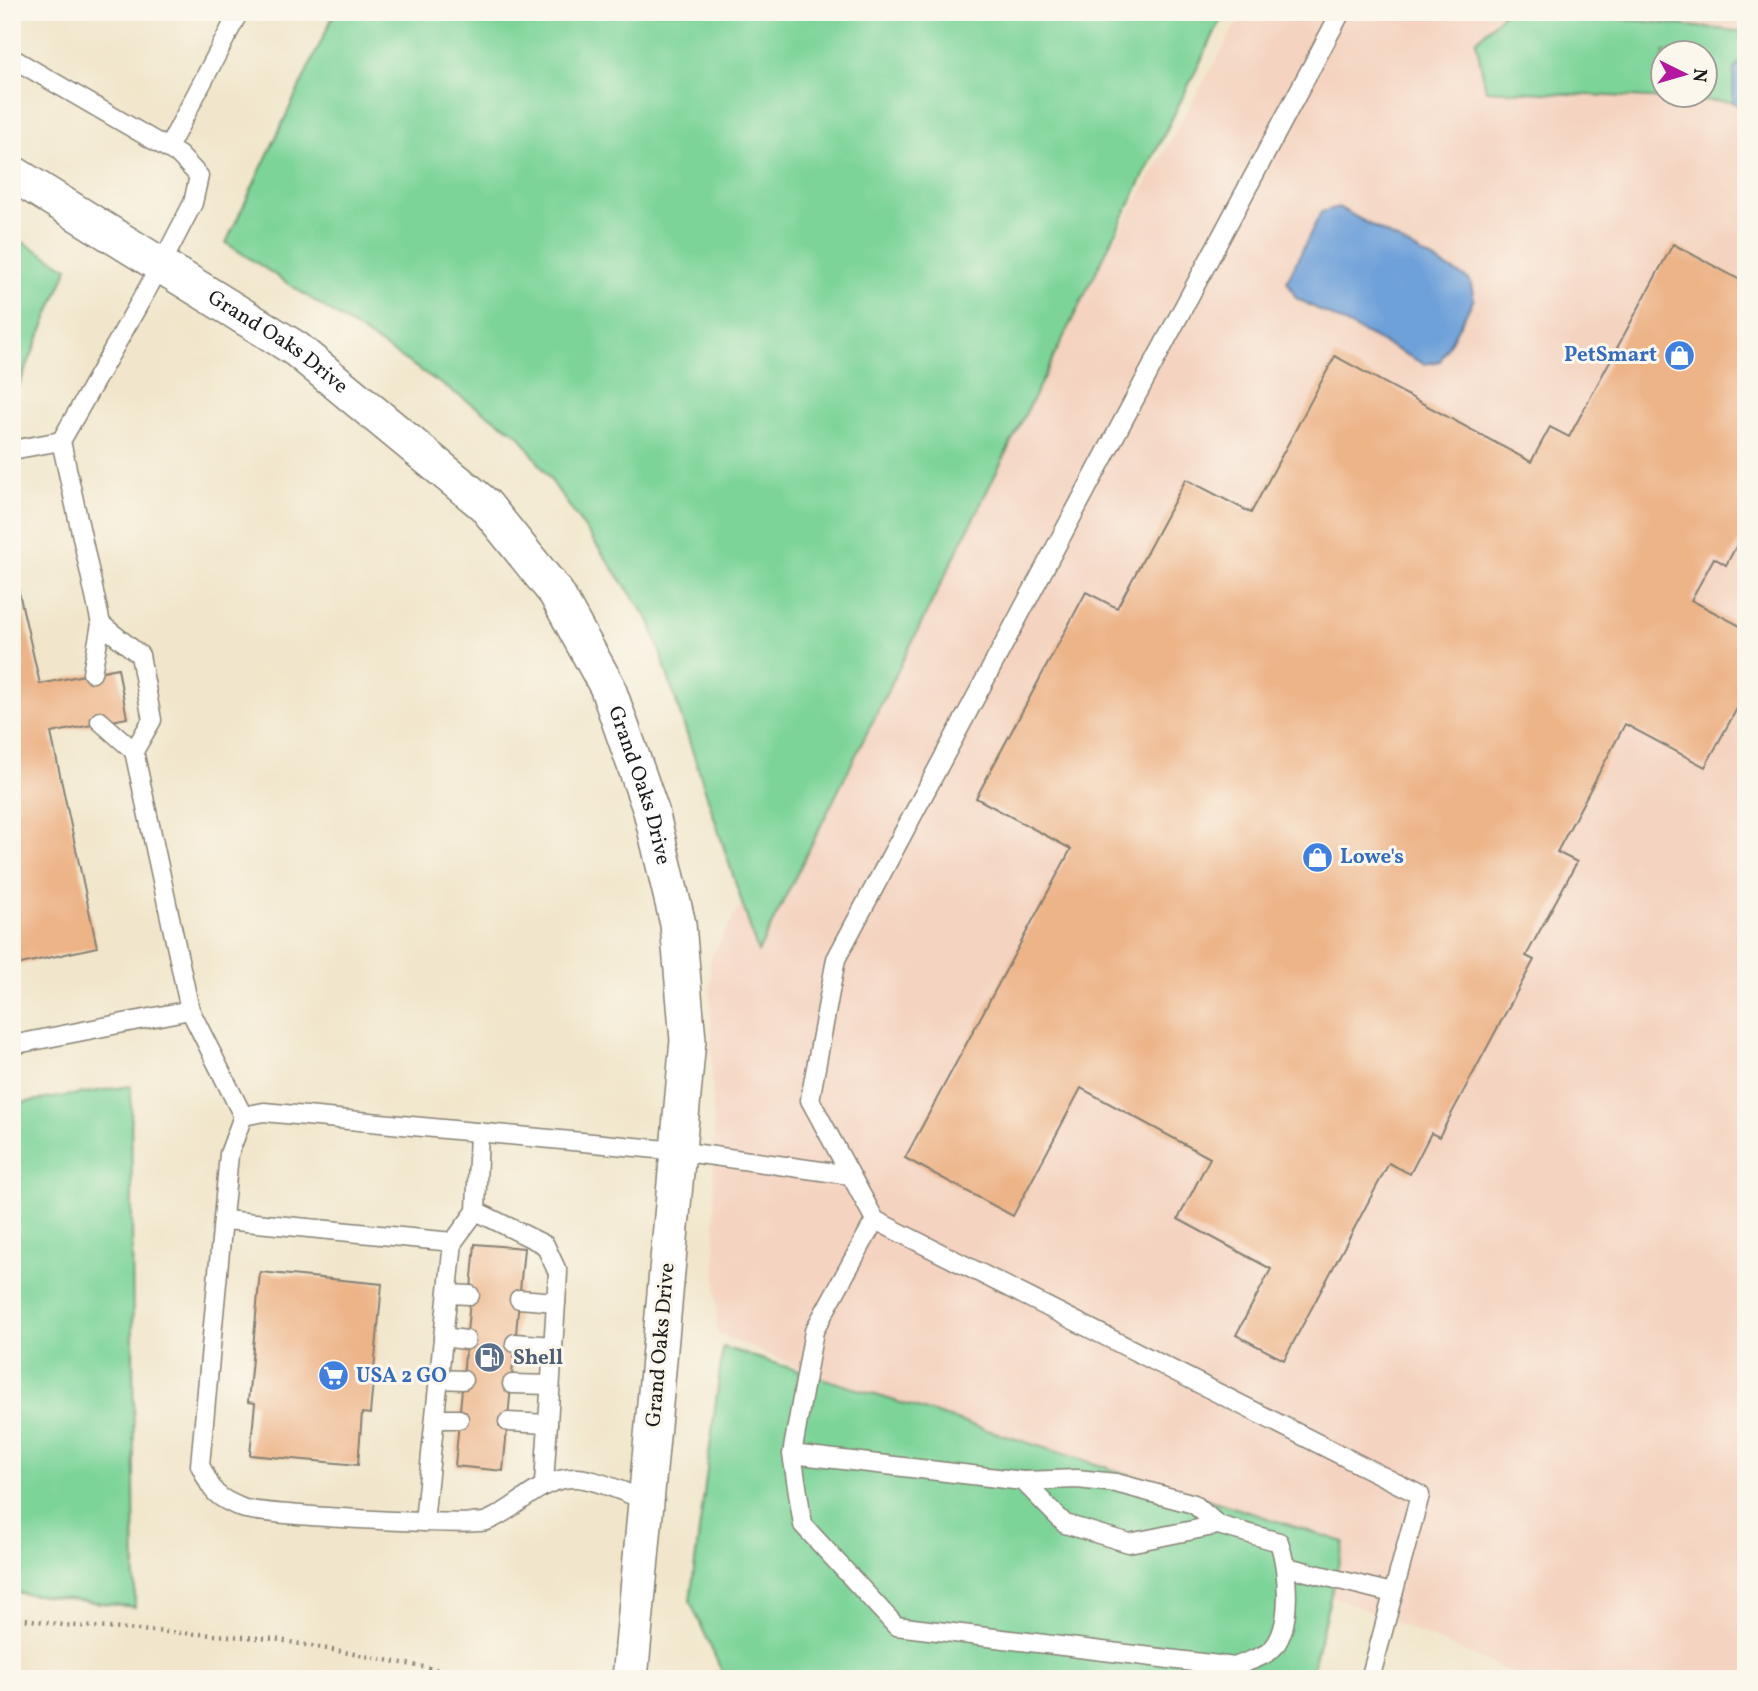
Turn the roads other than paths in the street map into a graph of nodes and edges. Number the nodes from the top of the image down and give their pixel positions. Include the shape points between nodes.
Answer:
1 (239, 12) edge
2 (1341, 12) edge
3 (12, 58) edge
4 (168, 148) junction
5 (12, 173) edge
6 (161, 265) junction
7 (61, 441) junction
8 (12, 450) edge
9 (101, 624) junction
10 (92, 673) dead end
11 (100, 721) dead end
12 (134, 751) junction
13 (190, 1010) junction
14 (12, 1045) edge
15 (243, 1116) junction
16 (479, 1132) junction
17 (678, 1151) junction
18 (850, 1175) junction
19 (476, 1211) junction
20 (225, 1220) junction
21 (875, 1220) junction
22 (453, 1242) junction
23 (448, 1294) junction
24 (470, 1295) dead end
25 (519, 1299) dead end
26 (556, 1302) junction
27 (443, 1337) junction
28 (466, 1340) dead end
29 (515, 1343) dead end
30 (553, 1346) junction
31 (439, 1379) junction
32 (463, 1380) dead end
33 (512, 1384) dead end
34 (550, 1385) junction
35 (435, 1419) junction
36 (459, 1419) dead end
37 (508, 1422) dead end
38 (548, 1424) junction
39 (792, 1454) junction
40 (1023, 1481) junction
41 (544, 1483) junction
42 (648, 1501) junction
43 (424, 1522) junction
44 (1218, 1525) junction
45 (1287, 1567) junction
46 (1392, 1593) junction
47 (630, 1679) edge
48 (1370, 1679) edge

1 - 4 lane
2 - 18 lane via 836,959 810,1100
3 - 4 lane
4 - 6 lane via 199,176 193,203
5 - 6 street, Grand Oaks Drive
6 - 7 lane
6 - 17 street, Grand Oaks Drive via 296,349 485,505 556,593 607,686 651,811 678,924 688,1040
7 - 8 lane
7 - 9 lane
9 - 10 lane
9 - 12 lane via 140,655 152,720
11 - 12 lane
12 - 13 lane
13 - 14 lane
13 - 15 lane
15 - 16 lane via 264,1112
15 - 20 lane via 229,1154
16 - 17 lane
16 - 19 lane
17 - 18 lane
17 - 42 street, Grand Oaks Drive
18 - 21 lane
19 - 22 lane
19 - 26 lane via 545,1245 558,1273
20 - 22 lane
20 - 43 lane via 200,1465 213,1494 246,1510
21 - 39 lane via 814,1331
21 - 46 lane via 1420,1495
22 - 23 lane
23 - 24 lane
23 - 27 lane
25 - 26 lane
26 - 30 lane
27 - 28 lane
27 - 31 lane
29 - 30 lane
30 - 34 lane
31 - 32 lane
31 - 35 lane
33 - 34 lane
34 - 38 lane
35 - 36 lane
35 - 43 lane
37 - 38 lane
38 - 41 lane
39 - 40 lane
39 - 45 lane via 803,1525 895,1626 1235,1667 1270,1651 1284,1625
40 - 44 lane via 1116,1483 1194,1504
40 - 44 lane via 1065,1524 1129,1543
41 - 42 lane via 578,1478
41 - 43 lane via 485,1522
42 - 47 street, Grand Oaks Drive
44 - 45 lane via 1279,1542
45 - 46 lane
46 - 48 lane

